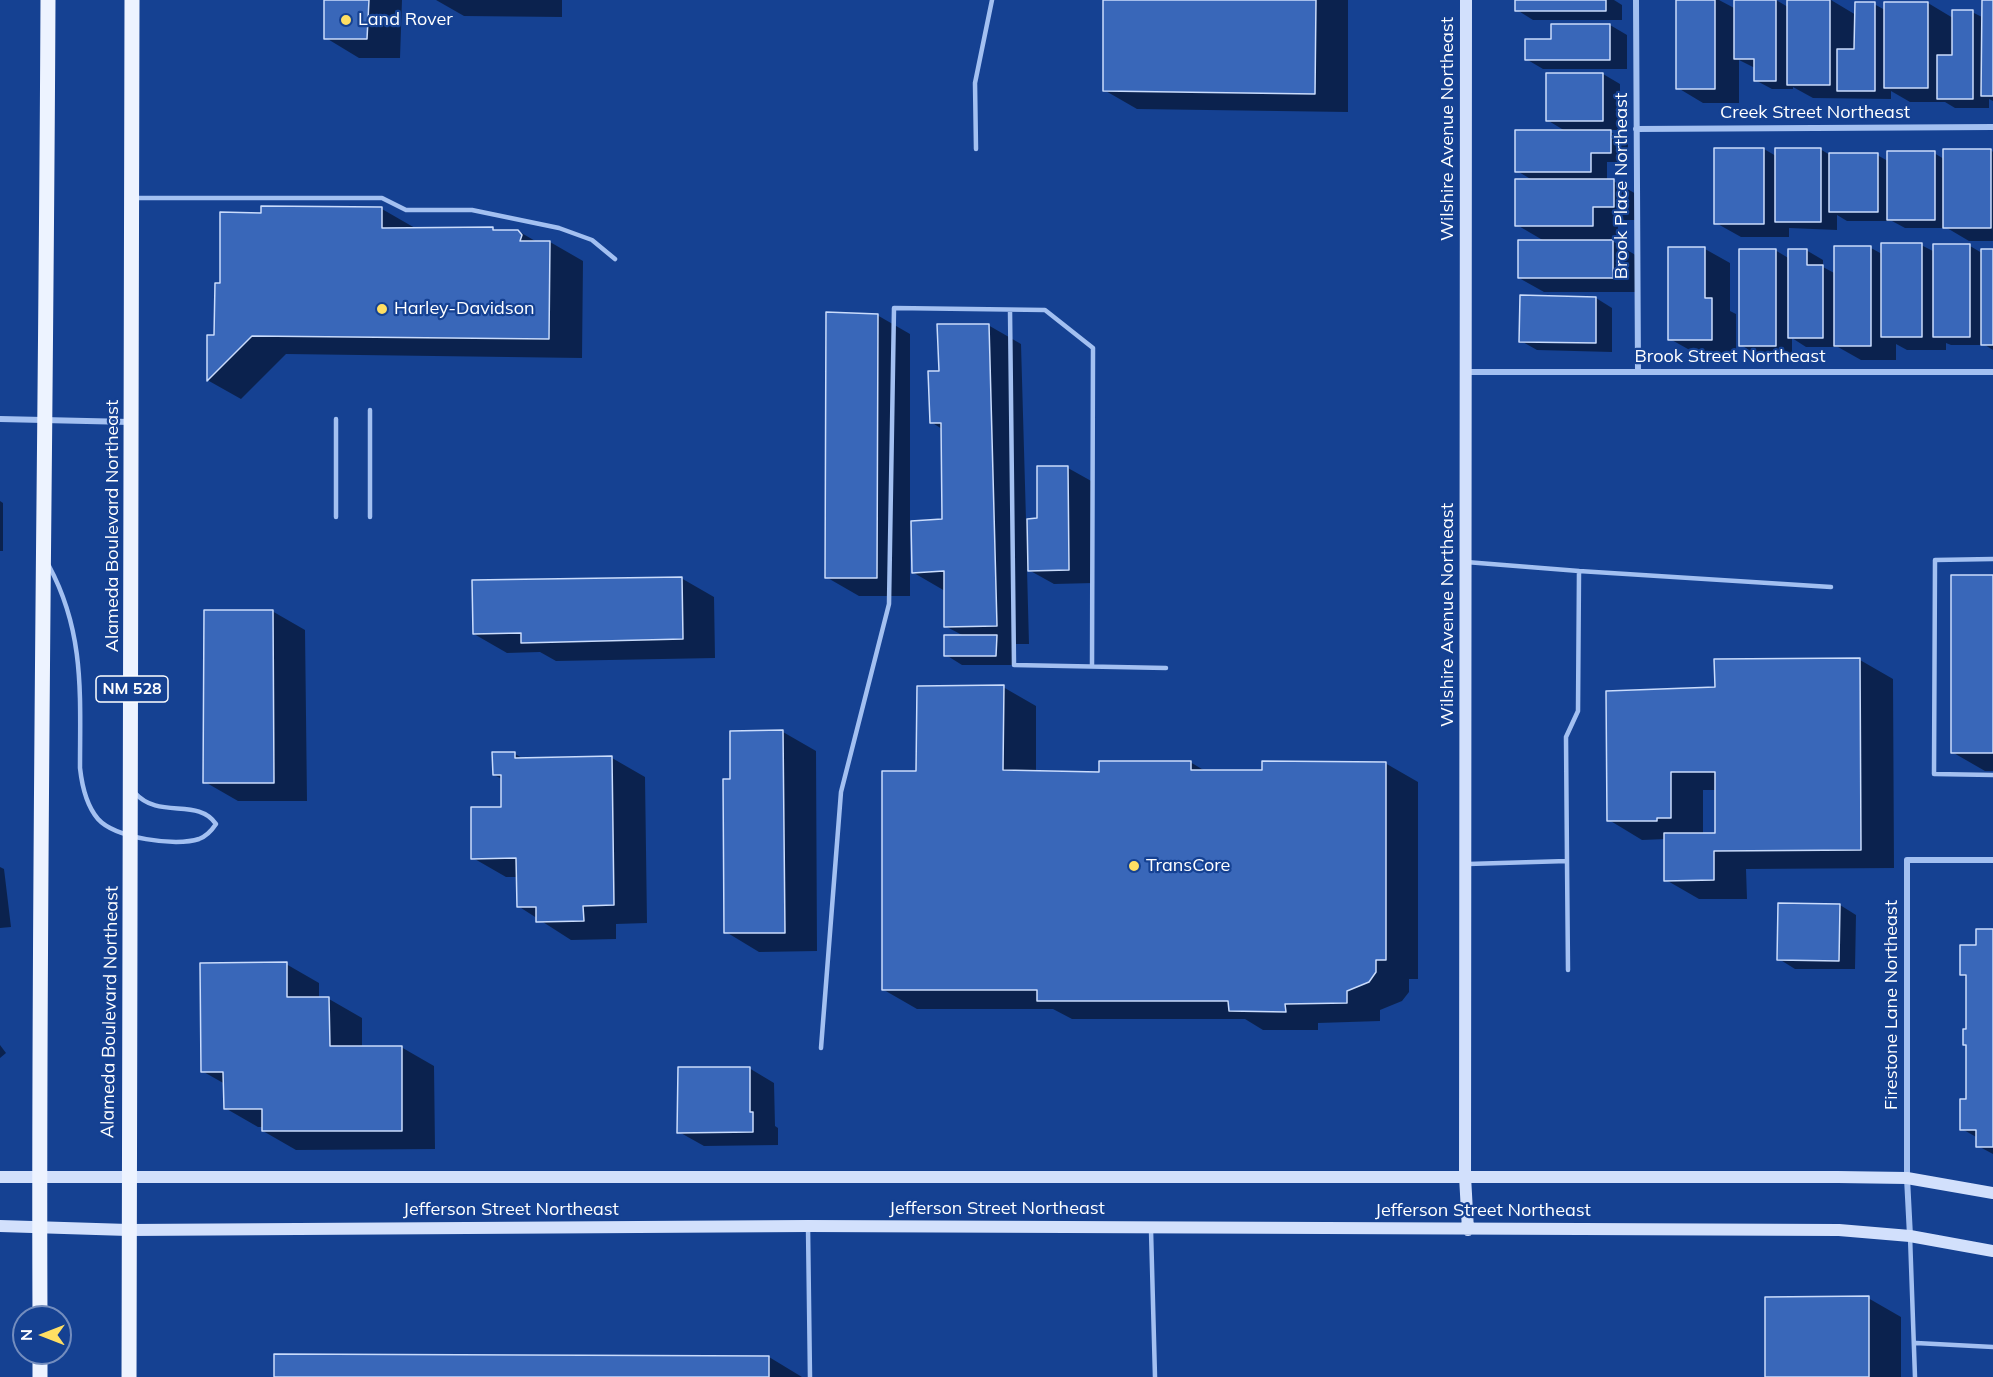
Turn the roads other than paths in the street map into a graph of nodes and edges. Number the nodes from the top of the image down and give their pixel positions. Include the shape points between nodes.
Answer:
1 (48, 0) edge
2 (132, 0) edge
3 (992, 0) edge
4 (1467, 0) edge
5 (1636, 0) edge
6 (1993, 127) edge
7 (1636, 129) junction
8 (976, 149) dead end
9 (134, 198) junction
10 (615, 259) dead end
11 (1010, 310) junction
12 (1466, 372) junction
13 (1638, 372) junction
14 (1993, 372) edge
15 (370, 410) dead end
16 (0, 418) edge
17 (46, 418) junction
18 (336, 418) dead end
19 (134, 422) junction
20 (336, 517) dead end
21 (370, 517) dead end
22 (42, 553) junction
23 (1993, 559) edge
24 (1466, 562) junction
25 (1579, 572) junction
26 (1831, 587) dead end
27 (1092, 666) junction
28 (1166, 668) dead end
29 (1993, 775) edge
30 (132, 789) junction
31 (132, 836) junction
32 (1993, 860) edge
33 (1567, 861) junction
34 (1465, 864) junction
35 (1568, 970) dead end
36 (821, 1048) dead end
37 (0, 1176) edge
38 (1465, 1176) junction
39 (40, 1177) junction
40 (128, 1177) junction
41 (1907, 1178) junction
42 (1993, 1193) edge
43 (0, 1226) edge
44 (40, 1226) junction
45 (808, 1226) junction
46 (1151, 1228) junction
47 (128, 1230) junction
48 (1468, 1230) junction
49 (1910, 1236) junction
50 (1993, 1251) edge
51 (40, 1305) edge
52 (1916, 1343) junction
53 (1993, 1347) edge
54 (129, 1377) edge
55 (810, 1377) edge
56 (1155, 1377) edge
57 (1916, 1377) edge

1 - 17 main road
2 - 9 main road, Alameda Boulevard Northeast / NM 528
3 - 8 lane via 975,83
4 - 12 main road, Wilshire Avenue Northeast
5 - 7 street, Brook Place Northeast
6 - 7 street, Creek Street Northeast
7 - 13 street, Brook Place Northeast
9 - 10 lane via 382,198 406,210 481,212 559,228 592,240
9 - 19 main road, Alameda Boulevard Northeast / NM 528
11 - 27 lane via 1045,310 1093,348
11 - 27 lane via 1014,665
11 - 36 lane via 894,308 889,604 841,792
12 - 13 street, Brook Street Northeast
12 - 24 main road, Wilshire Avenue Northeast
13 - 14 street, Brook Street Northeast
15 - 21 lane
16 - 17 street
17 - 19 street
17 - 22 main road
18 - 20 lane
19 - 30 main road, Alameda Boulevard Northeast / NM 528
22 - 31 lane via 70,613 78,646 80,768 85,795 109,829
22 - 39 main road
23 - 29 lane via 1935,560 1934,774
24 - 25 lane
24 - 34 main road, Wilshire Avenue Northeast
25 - 26 lane
25 - 33 lane via 1578,711 1566,737
27 - 28 lane
30 - 31 main road, Alameda Boulevard Northeast / NM 528
30 - 31 lane via 157,807 204,812 216,824 194,840
31 - 40 main road, Alameda Boulevard Northeast / NM 528
32 - 41 street, Firestone Lane Northeast via 1907,860
33 - 34 lane
33 - 35 lane
34 - 38 main road, Wilshire Avenue Northeast
37 - 39 main road, Jefferson Street Northeast
38 - 40 main road, Jefferson Street Northeast
38 - 41 main road, Jefferson Street Northeast
38 - 48 main road, Wilshire Avenue Northeast
39 - 40 main road, Jefferson Street Northeast
39 - 44 main road
40 - 47 main road, Alameda Boulevard Northeast / NM 528
41 - 42 main road, Jefferson Street Northeast
41 - 49 street, Firestone Lane Northeast
43 - 44 main road, Jefferson Street Northeast
44 - 47 main road, Jefferson Street Northeast
44 - 51 main road
45 - 46 main road, Jefferson Street Northeast
45 - 47 main road, Jefferson Street Northeast
45 - 55 lane
46 - 48 main road, Jefferson Street Northeast
46 - 56 lane
47 - 54 main road, Alameda Boulevard Northeast / NM 528
48 - 49 main road, Jefferson Street Northeast via 1839,1230
49 - 50 main road, Jefferson Street Northeast
49 - 52 lane
52 - 53 lane
52 - 57 lane

